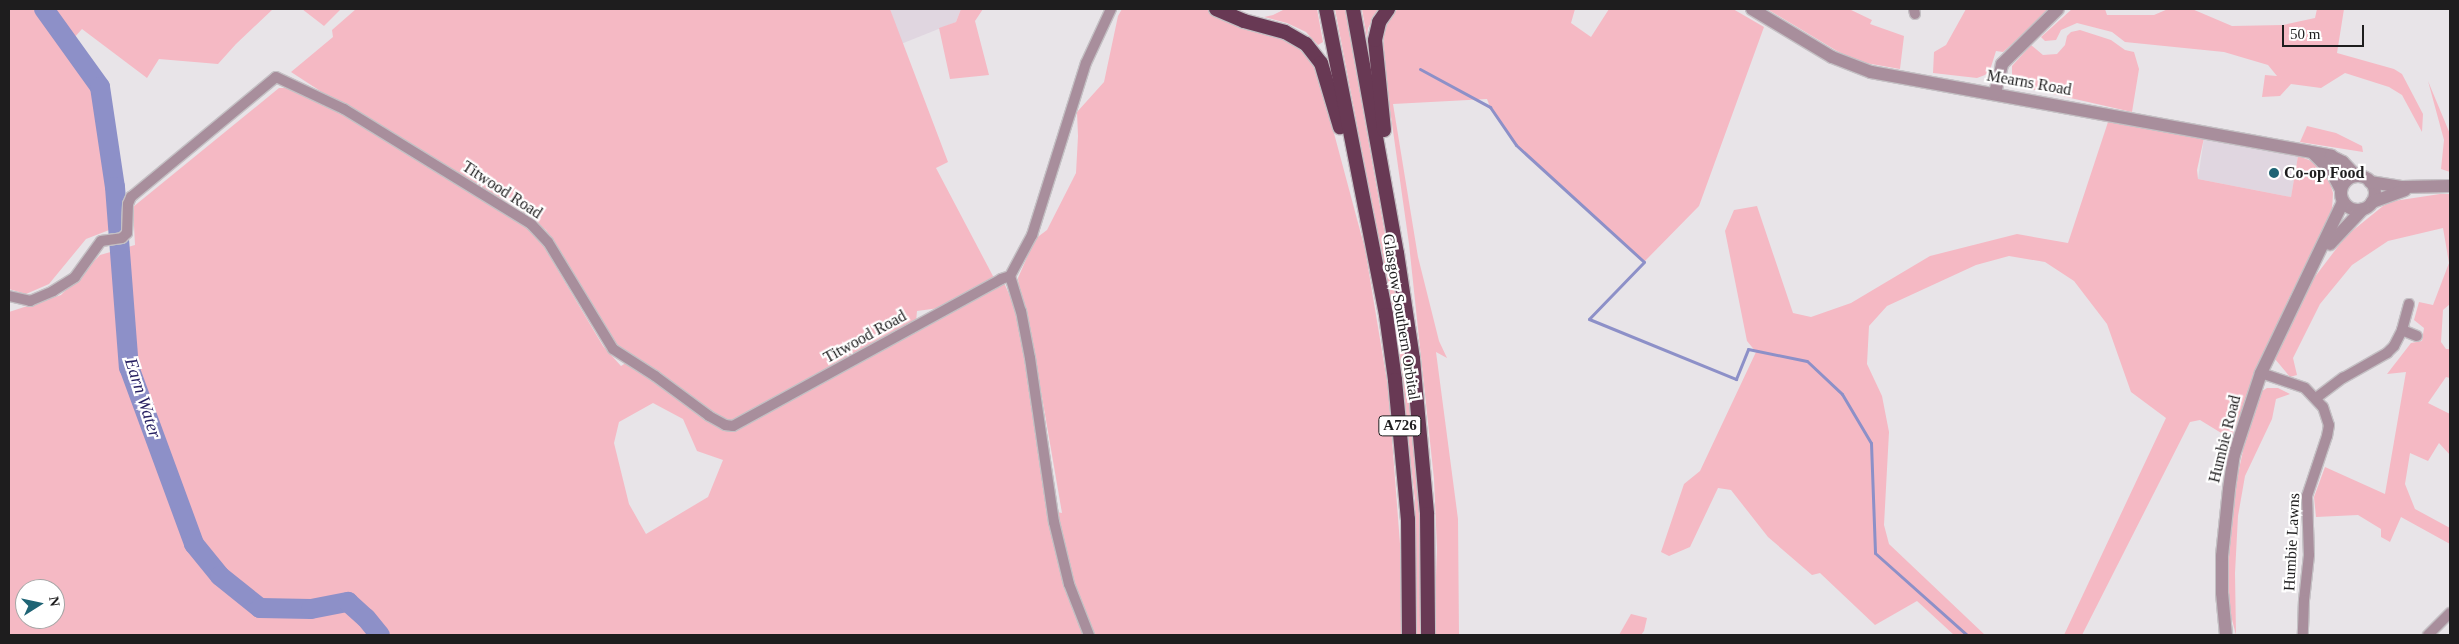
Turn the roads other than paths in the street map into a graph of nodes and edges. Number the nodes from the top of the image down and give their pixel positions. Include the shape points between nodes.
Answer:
1 (1111, 9) edge
2 (1216, 9) edge
3 (1326, 9) edge
4 (1353, 9) edge
5 (1388, 9) edge
6 (1752, 9) edge
7 (2058, 9) edge
8 (1995, 93) junction
9 (2313, 153) junction
10 (2356, 176) junction
11 (2370, 182) junction
12 (2450, 186) edge
13 (2414, 188) junction
14 (2342, 196) junction
15 (2368, 206) junction
16 (1367, 219) junction
17 (1397, 253) junction
18 (2315, 263) junction
19 (1010, 276) junction
20 (9, 296) edge
21 (2410, 304) dead end
22 (2402, 330) junction
23 (2417, 336) dead end
24 (2262, 373) junction
25 (2316, 398) junction
26 (2450, 613) edge
27 (1088, 635) edge
28 (1409, 635) edge
29 (1428, 635) edge
30 (2226, 635) edge
31 (2303, 635) edge
32 (2428, 635) edge

1 - 19 street via 1086,63 1032,235
2 - 16 highway via 1244,21 1285,32 1306,44 1314,53 1325,74
3 - 16 highway, Glasgow Southern Orbital / A726
4 - 17 highway, Glasgow Southern Orbital / A726
5 - 17 highway via 1376,31 1376,54
6 - 8 street, Mearns Road via 1832,57 1871,72
7 - 8 street via 2002,64
8 - 9 street, Mearns Road
9 - 10 street, Mearns Road via 2331,156
9 - 14 street via 2331,171
10 - 11 street
10 - 14 street via 2346,180
11 - 13 street
11 - 15 street via 2375,192
12 - 13 street
13 - 15 street
14 - 15 street via 2352,209
14 - 18 street, Humbie Road
15 - 18 street, Humbie Road via 2335,236
16 - 28 highway, Glasgow Southern Orbital / A726 via 1386,315 1402,441 1408,529
17 - 29 highway, Glasgow Southern Orbital / A726 via 1413,359 1425,479
18 - 24 street, Humbie Road
19 - 20 street, Titwood Road via 734,426 725,425 613,349 548,242 531,224 344,109 276,77 131,197 127,233 122,238 101,241 76,277 30,300
19 - 27 street via 1030,358 1054,522 1069,584
21 - 22 street
22 - 23 street
22 - 25 street via 2387,353
24 - 25 street, Humbie Lawns via 2296,384
24 - 30 street, Humbie Road via 2243,424 2228,488 2222,556
25 - 31 street, Humbie Lawns via 2329,425 2307,496 2310,555
26 - 32 street

